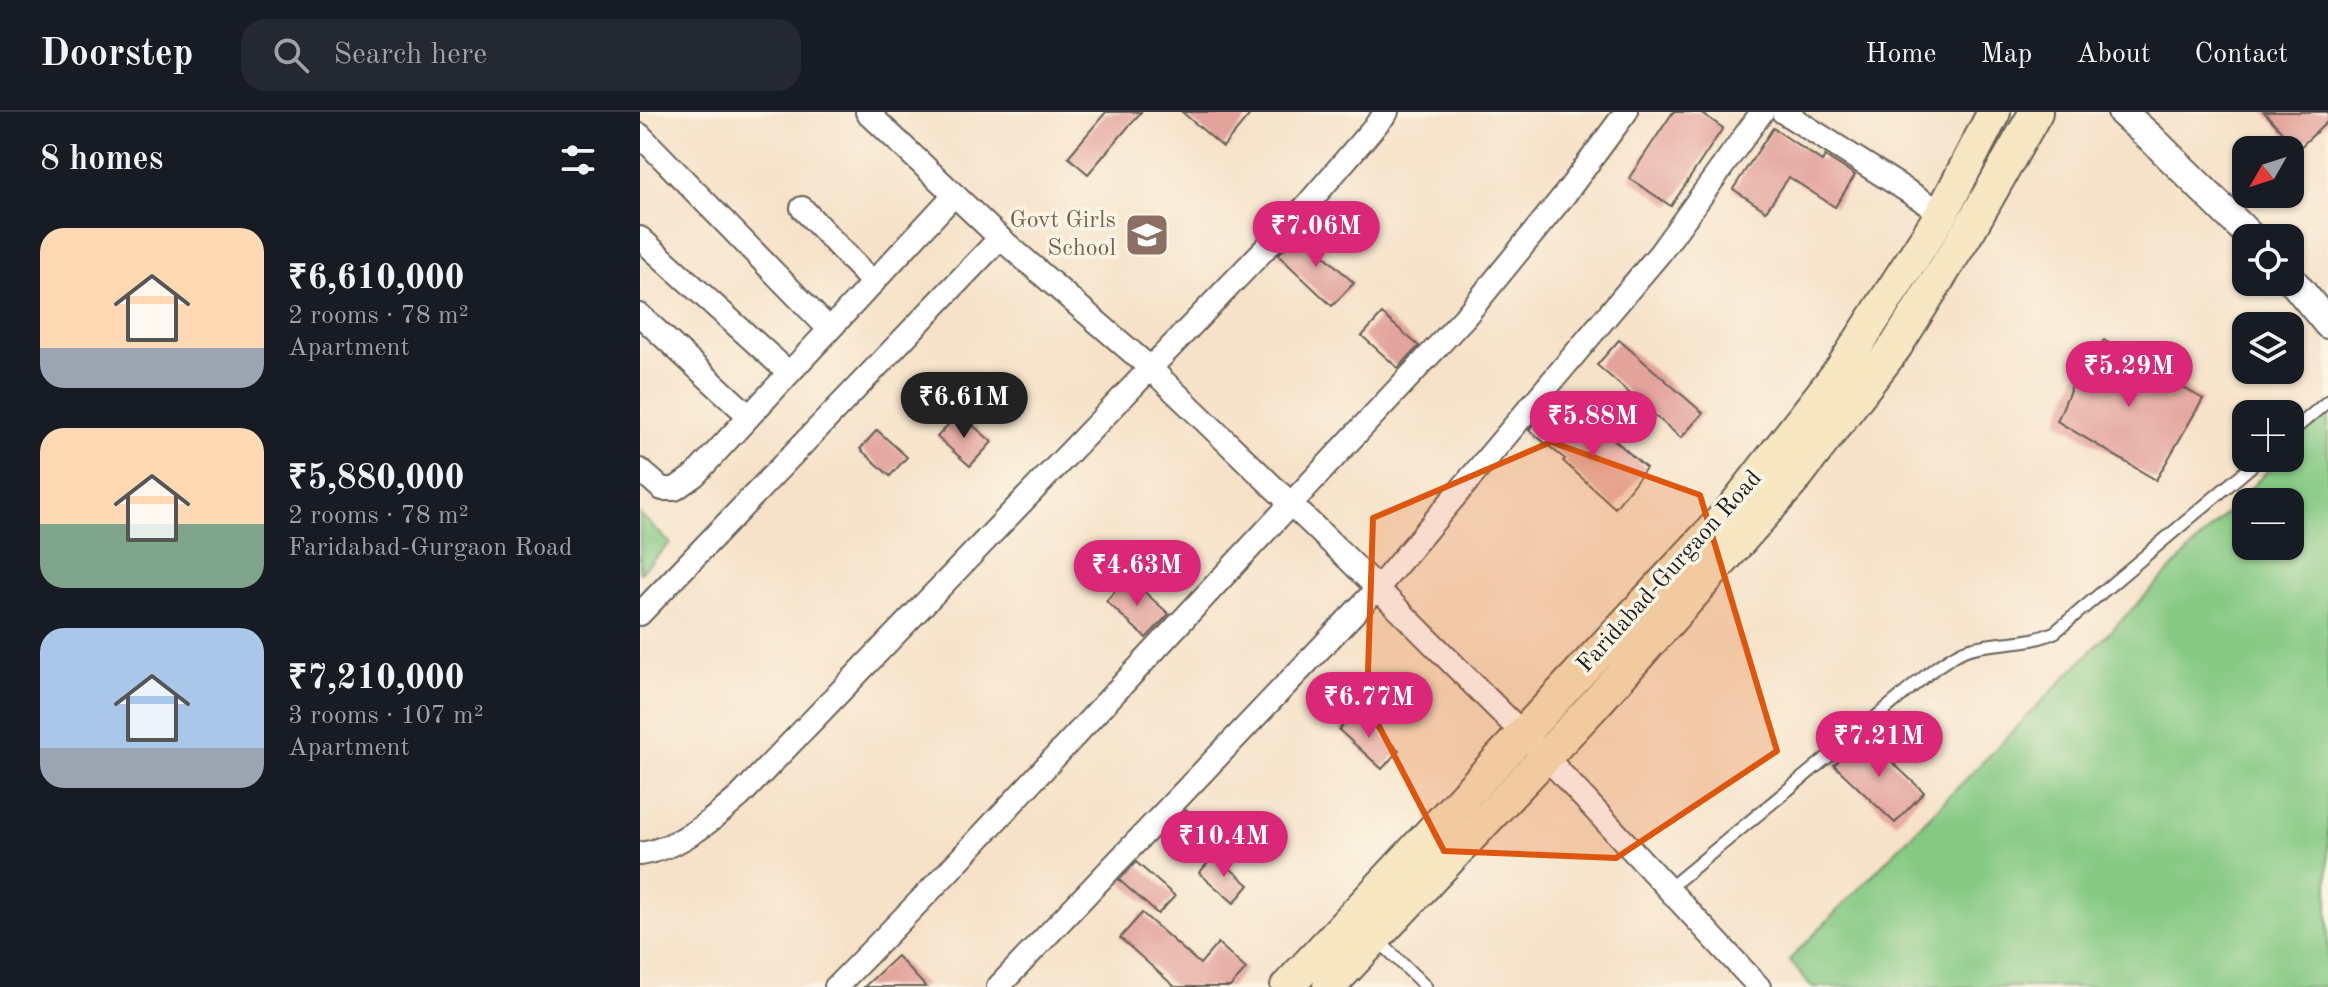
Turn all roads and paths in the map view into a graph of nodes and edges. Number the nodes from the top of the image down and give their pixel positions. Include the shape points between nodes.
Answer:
1 (867, 112) edge
2 (1387, 112) edge
3 (1626, 112) edge
4 (1762, 112) edge
5 (1783, 112) edge
6 (1994, 112) edge
7 (2036, 112) edge
8 (2122, 112) edge
9 (640, 135) edge
10 (954, 195) junction
11 (802, 208) dead end
12 (1942, 213) junction
13 (2238, 224) edge
14 (640, 238) edge
15 (1000, 238) junction
16 (873, 283) junction
17 (2304, 295) edge
18 (640, 315) edge
19 (2328, 324) edge
20 (829, 329) junction
21 (1149, 367) junction
22 (789, 373) junction
23 (2328, 401) edge
24 (749, 416) junction
25 (2304, 421) edge
26 (640, 470) edge
27 (2244, 472) edge
28 (1290, 506) junction
29 (1377, 589) junction
30 (640, 614) edge
31 (1534, 745) junction
32 (640, 854) edge
33 (1668, 889) junction
34 (1375, 938) junction
35 (836, 987) edge
36 (998, 987) edge
37 (1287, 987) edge
38 (1329, 987) edge
39 (1426, 987) edge
40 (1759, 987) edge

1 - 10 street
2 - 21 street via 1306,206
3 - 28 street via 1508,267
4 - 29 street via 1660,253
5 - 12 street
6 - 12 main road, Faridabad-Gurgaon Road
7 - 31 main road, Faridabad-Gurgaon Road via 1896,346 1792,482
8 - 13 street
9 - 20 street
10 - 15 street
10 - 16 street
11 - 16 street
12 - 31 main road, Faridabad-Gurgaon Road via 1842,368 1733,508
14 - 22 street
15 - 21 street
15 - 30 street
16 - 20 street
17 - 19 street
18 - 24 street
20 - 22 street
21 - 28 street
21 - 32 street via 740,796 690,835
22 - 24 street
23 - 25 lane
24 - 26 street via 675,489 662,489
27 - 33 lane via 2055,632 2021,644 1964,650 1935,668
28 - 29 street
28 - 35 street
29 - 31 street
29 - 36 street
31 - 33 street
31 - 34 main road, Faridabad-Gurgaon Road
31 - 37 main road, Faridabad-Gurgaon Road
33 - 40 street
34 - 38 main road, Faridabad-Gurgaon Road
34 - 39 lane

